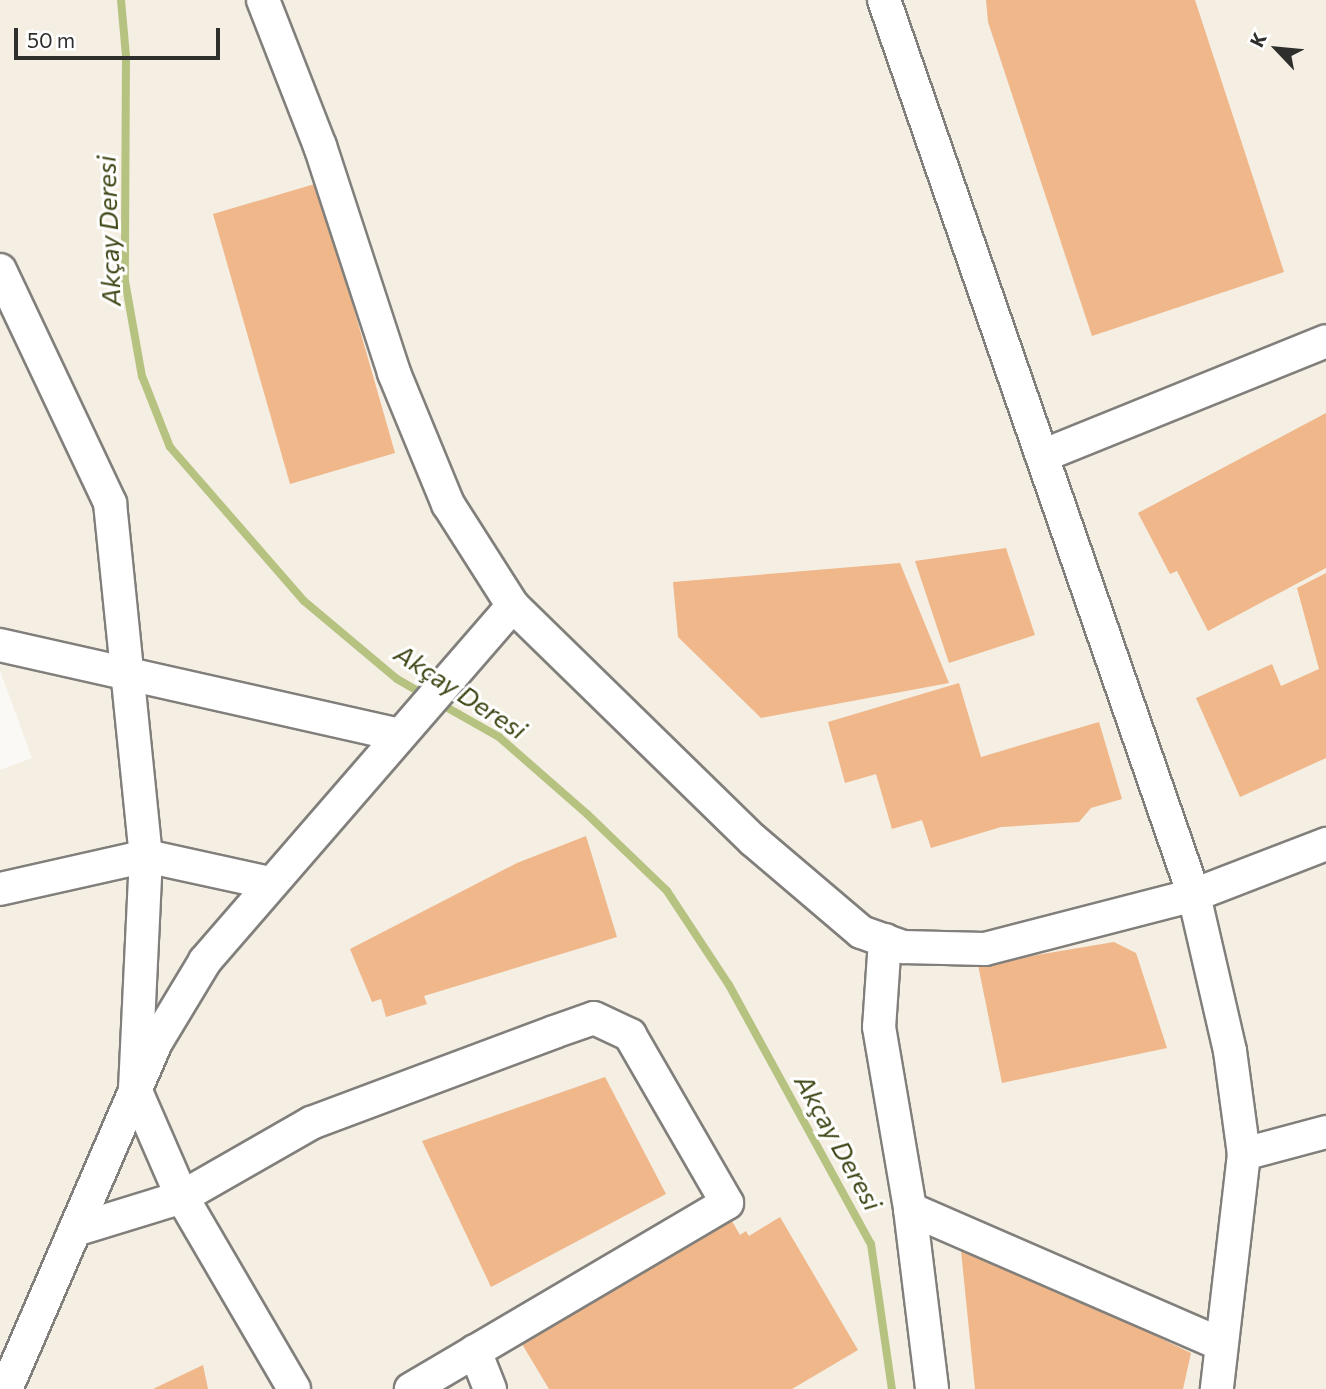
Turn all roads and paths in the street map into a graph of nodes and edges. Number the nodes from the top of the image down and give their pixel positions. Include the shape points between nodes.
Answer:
1 (263, 0) edge
2 (884, 0) edge
3 (0, 270) edge
4 (1326, 341) edge
5 (1042, 456) junction
6 (513, 606) junction
7 (0, 645) edge
8 (127, 674) junction
9 (408, 724) junction
10 (1326, 844) edge
11 (146, 856) junction
12 (270, 883) junction
13 (0, 889) edge
14 (1194, 895) junction
15 (885, 940) junction
16 (135, 1089) junction
17 (1326, 1132) edge
18 (1244, 1154) junction
19 (182, 1197) junction
20 (909, 1209) junction
21 (75, 1230) junction
22 (1220, 1344) junction
23 (475, 1352) junction
24 (5, 1387) edge
25 (293, 1389) edge
26 (411, 1389) edge
27 (490, 1389) edge
28 (932, 1389) edge
29 (1217, 1389) edge

1 - 6 street via 320,146 394,373 448,503
2 - 5 street
3 - 8 street via 110,503
4 - 5 street
5 - 14 street
6 - 9 street
6 - 15 street via 753,840 861,932
7 - 8 street
8 - 9 street
8 - 11 street
9 - 12 street
10 - 14 street
11 - 12 street
11 - 13 street
11 - 16 street
12 - 16 street via 205,961 155,1044
14 - 15 street via 985,949 903,947
14 - 18 street via 1230,1051
15 - 20 street via 879,1027
16 - 19 street
16 - 21 street
17 - 18 street
18 - 22 street
19 - 21 street
19 - 23 street via 311,1123 554,1032 594,1018 630,1035 727,1203
19 - 25 street
20 - 22 street
20 - 28 street
21 - 24 street
22 - 29 street
23 - 26 street
23 - 27 street

